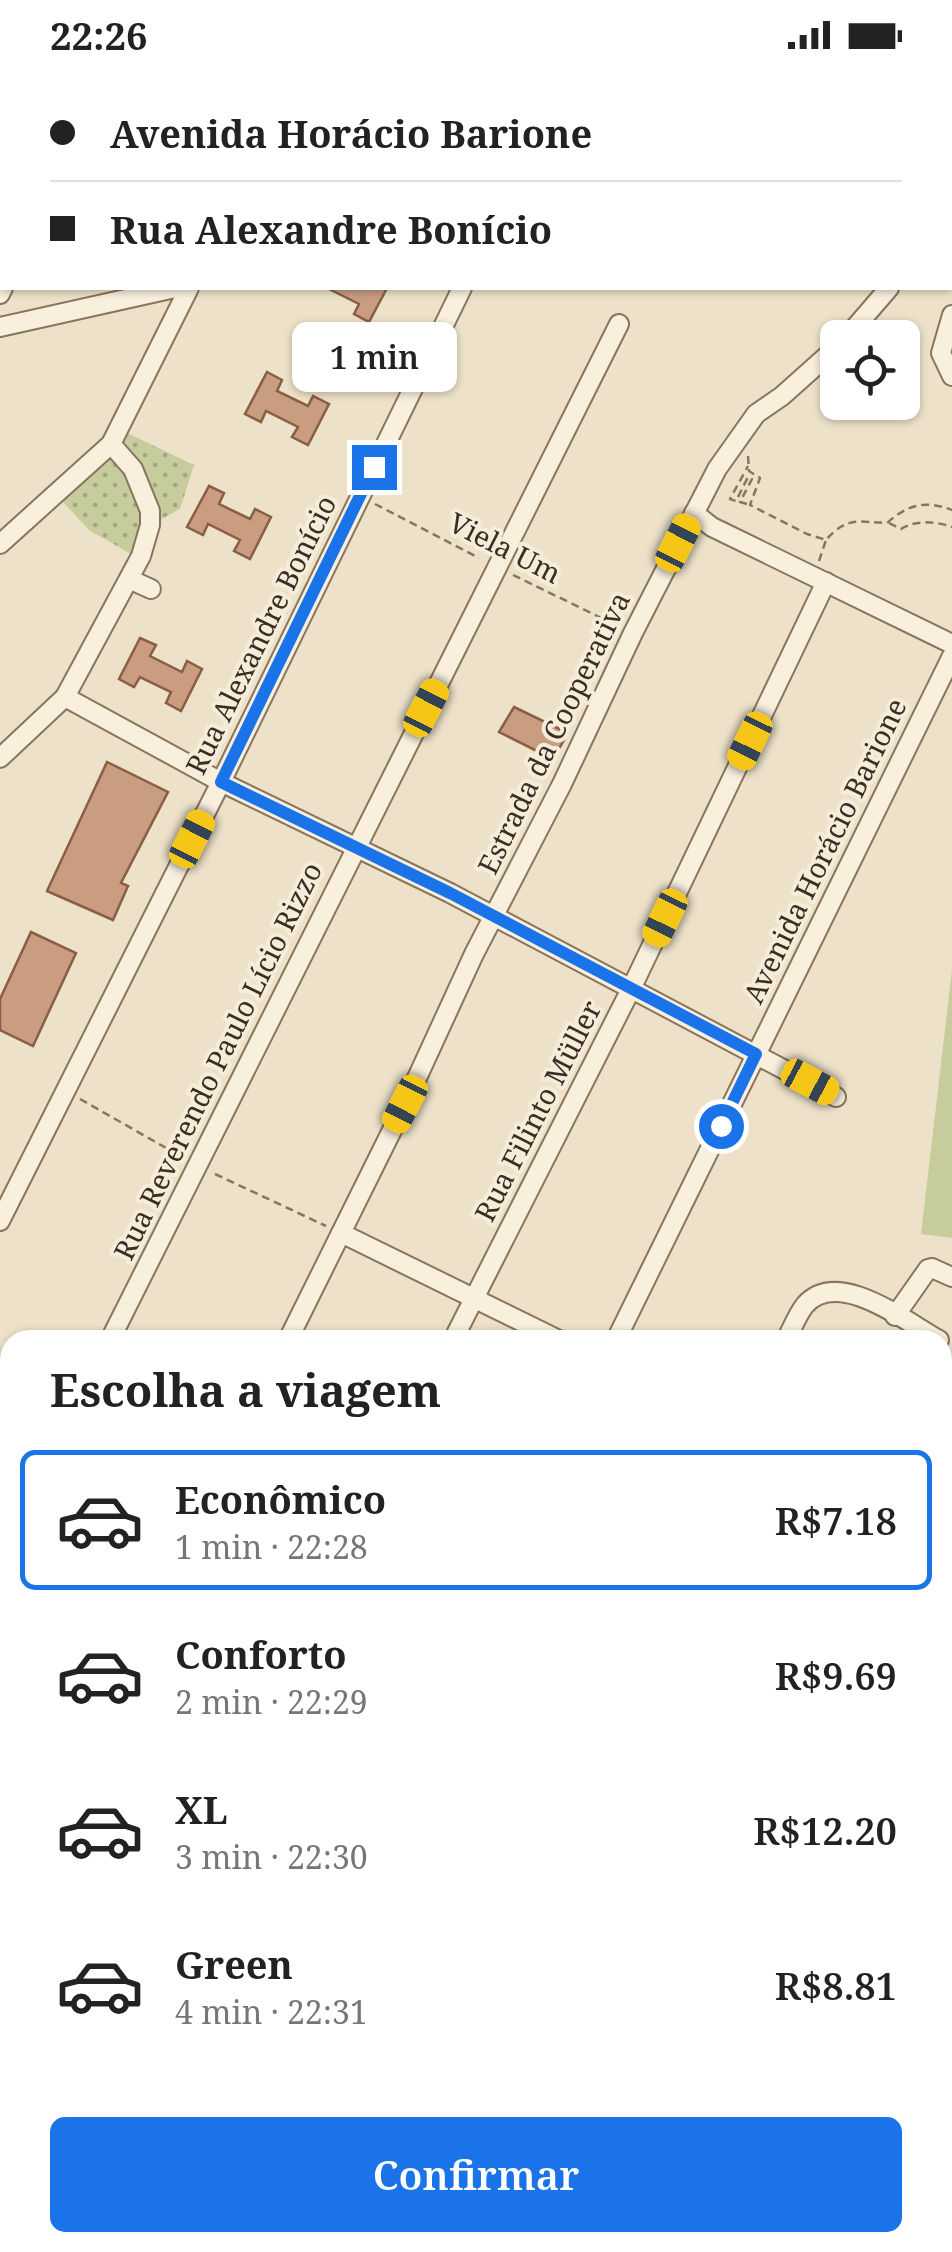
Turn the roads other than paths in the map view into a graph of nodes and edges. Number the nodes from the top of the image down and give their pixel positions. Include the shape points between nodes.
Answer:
1 (166, 290) edge
2 (189, 290) edge
3 (461, 290) edge
4 (887, 290) edge
5 (952, 314) edge
6 (861, 320) edge
7 (618, 324) dead end
8 (0, 327) edge
9 (820, 362) edge
10 (952, 376) edge
11 (111, 444) junction
12 (694, 513) junction
13 (0, 544) edge
14 (129, 580) junction
15 (826, 582) junction
16 (152, 590) dead end
17 (952, 644) edge
18 (952, 656) edge
19 (65, 697) junction
20 (0, 758) edge
21 (221, 782) junction
22 (355, 848) junction
23 (494, 917) junction
24 (630, 988) junction
25 (756, 1054) junction
26 (836, 1096) dead end
27 (0, 1221) edge
28 (341, 1233) junction
29 (952, 1278) edge
30 (474, 1298) junction
31 (895, 1316) junction
32 (115, 1330) edge
33 (293, 1330) edge
34 (458, 1330) edge
35 (539, 1330) edge
36 (621, 1330) edge
37 (791, 1330) edge
38 (921, 1330) edge

1 - 8 street
2 - 11 street
3 - 21 street, Rua Alexandre Bonício
4 - 6 street
5 - 10 street via 941,353
7 - 22 street, Rua Reverendo Paulo Lício Rizzo
9 - 12 street, Estrada da Cooperativa via 756,414
11 - 13 street
11 - 14 street via 133,470 150,511 148,537
12 - 15 street
12 - 23 street, Estrada da Cooperativa
14 - 16 street
14 - 19 street
15 - 17 street
15 - 24 street, Rua Filinto Müller
18 - 25 street, Avenida Horácio Barione
19 - 20 street
19 - 21 street
21 - 22 street
21 - 27 street, Rua Alexandre Bonício
22 - 23 street
22 - 32 street, Rua Reverendo Paulo Lício Rizzo
23 - 24 street
23 - 28 street, Estrada da Cooperativa
24 - 25 street
24 - 30 street, Rua Filinto Müller
25 - 26 street
25 - 36 street, Avenida Horácio Barione
28 - 30 street
28 - 33 street, Estrada da Cooperativa
29 - 31 street via 928,1269
30 - 34 street, Rua Filinto Müller
30 - 35 street
31 - 37 street via 860,1295 821,1293 804,1306
31 - 38 street

